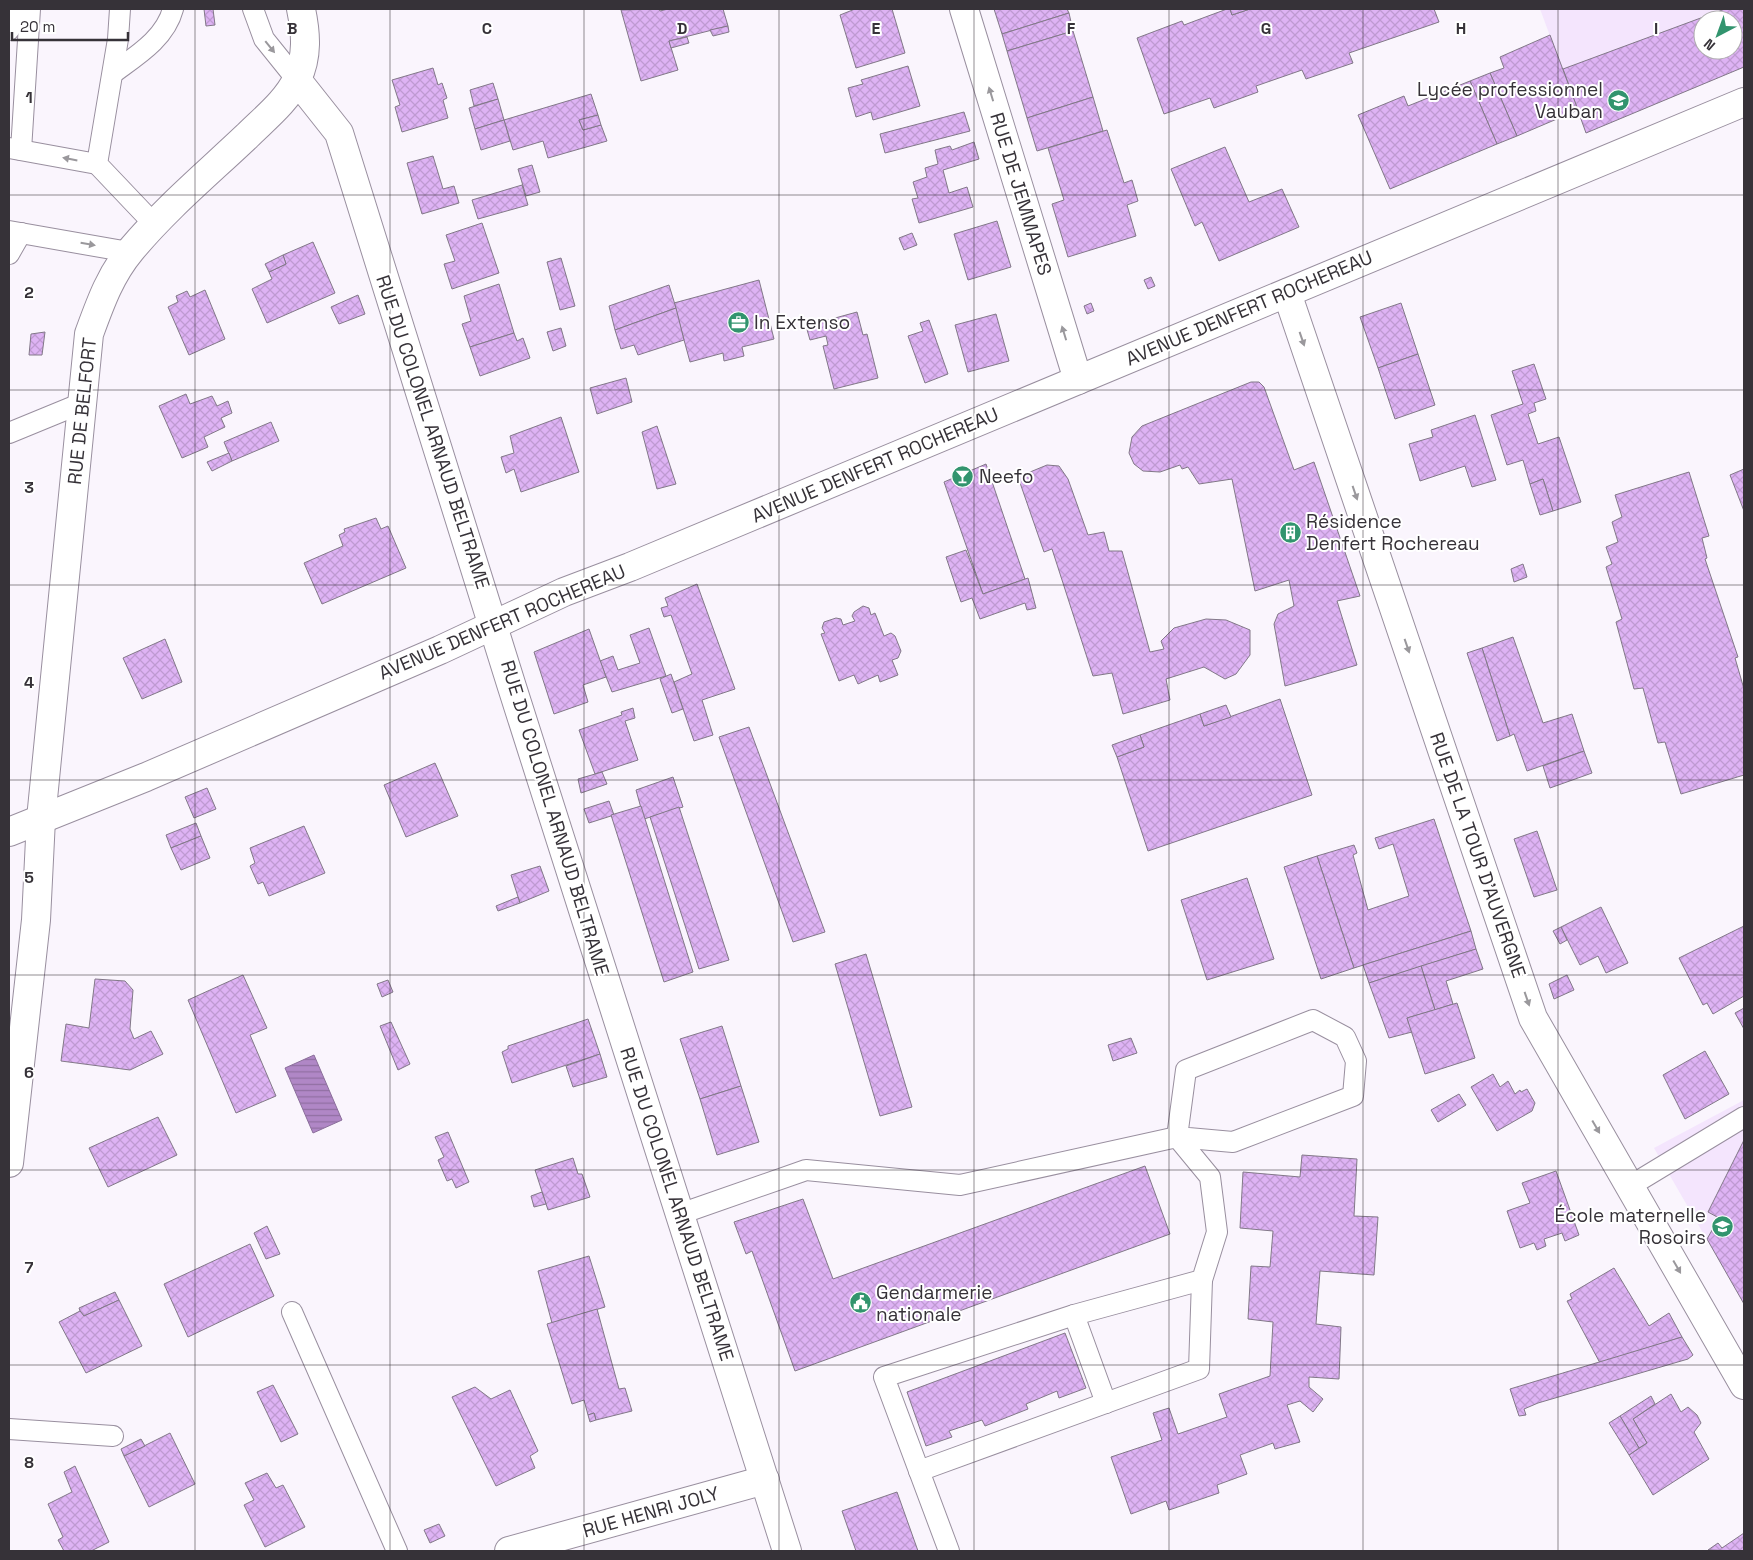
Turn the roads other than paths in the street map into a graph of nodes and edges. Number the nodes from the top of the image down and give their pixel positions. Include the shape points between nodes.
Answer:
1 (21, 9) edge
2 (30, 9) edge
3 (120, 9) edge
4 (173, 9) edge
5 (253, 9) edge
6 (301, 9) edge
7 (964, 9) edge
8 (9, 30) edge
9 (113, 73) junction
10 (297, 80) junction
11 (1744, 102) edge
12 (15, 149) edge
13 (97, 164) junction
14 (154, 224) junction
15 (15, 232) edge
16 (129, 252) junction
17 (9, 254) edge
18 (1287, 293) junction
19 (1078, 380) junction
20 (82, 403) junction
21 (9, 434) edge
22 (494, 624) junction
23 (41, 819) junction
24 (9, 832) edge
25 (1744, 1117) edge
26 (1177, 1137) junction
27 (9, 1163) edge
28 (1630, 1186) junction
29 (680, 1214) junction
30 (1202, 1280) junction
31 (292, 1312) dead end
32 (1074, 1314) junction
33 (1744, 1385) edge
34 (1106, 1402) junction
35 (9, 1429) edge
36 (113, 1436) dead end
37 (919, 1472) junction
38 (764, 1480) junction
39 (397, 1551) edge
40 (509, 1551) edge
41 (787, 1551) edge
42 (949, 1551) edge

1 - 8 lane
2 - 12 lane
3 - 9 lane
4 - 9 lane via 160,34 144,51
5 -> 10 lane via 264,39
6 - 10 street via 306,52
19 -> 7 street, RUE DE JEMMAPES
9 - 13 lane
10 - 14 street, RUE DE BELFORT via 279,105
10 - 22 street, RUE DU COLONEL ARNAUD BELTRAME via 339,133
11 - 18 street, AVENUE DENFERT ROCHEREAU
13 -> 12 lane
13 - 14 lane
14 - 16 street, RUE DE BELFORT
15 -> 16 lane
15 - 17 lane
16 - 20 street, RUE DE BELFORT via 105,288 89,334
18 - 19 street, AVENUE DENFERT ROCHEREAU
18 -> 28 street, RUE DE LA TOUR D'AUVERGNE via 1533,1018
19 - 22 street, AVENUE DENFERT ROCHEREAU via 564,592
20 - 21 lane
20 - 23 street, RUE DE BELFORT
22 - 23 street, AVENUE DENFERT ROCHEREAU via 158,772
22 - 29 street, RUE DU COLONEL ARNAUD BELTRAME
23 - 24 street, AVENUE DENFERT ROCHEREAU
23 - 27 street, RUE DE BELFORT via 36,920
25 - 28 lane
26 - 26 lane via 1186,1070 1313,1020 1345,1037 1356,1061 1352,1096 1233,1142
26 - 29 lane via 960,1185 806,1170
26 - 30 lane via 1210,1177 1217,1232
28 -> 33 street, RUE DE LA TOUR D'AUVERGNE
29 - 38 street, RUE DU COLONEL ARNAUD BELTRAME
30 - 32 lane
30 - 34 lane via 1199,1369
31 - 39 lane
32 - 34 lane
32 - 37 lane via 884,1377
34 - 37 lane
35 - 36 lane
37 - 42 lane
38 - 40 street, RUE HENRI JOLY
38 - 41 street, RUE DU COLONEL ARNAUD BELTRAME

